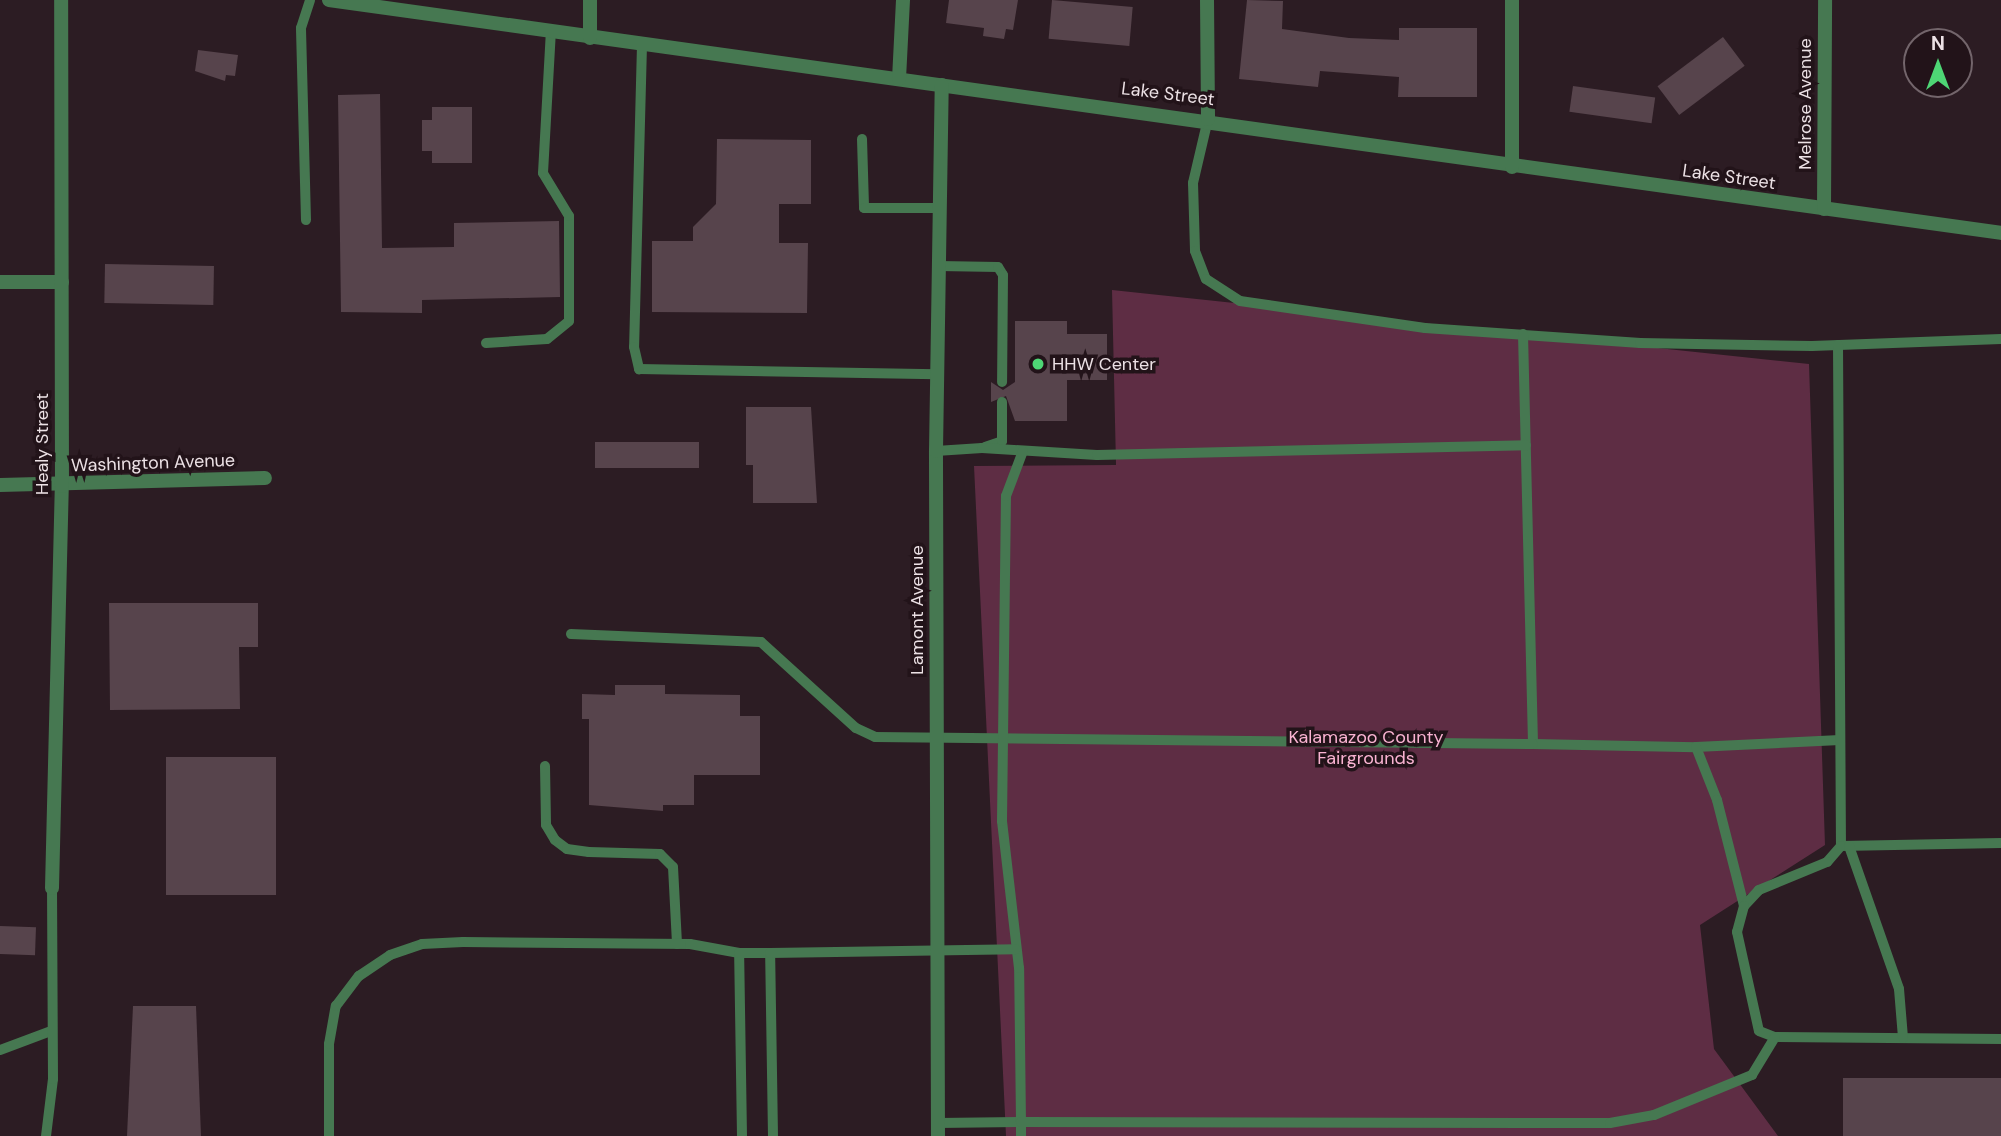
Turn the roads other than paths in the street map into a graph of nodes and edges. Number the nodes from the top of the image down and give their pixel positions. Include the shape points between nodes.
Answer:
1 (61, 0) edge
2 (310, 0) edge
3 (329, 0) edge
4 (590, 0) edge
5 (903, 0) edge
6 (1207, 0) edge
7 (1512, 0) edge
8 (1825, 0) edge
9 (551, 32) junction
10 (590, 38) junction
11 (642, 45) junction
12 (899, 79) junction
13 (942, 85) junction
14 (1208, 119) junction
15 (862, 139) dead end
16 (1512, 167) junction
17 (940, 208) junction
18 (1824, 209) junction
19 (306, 220) dead end
20 (2001, 233) edge
21 (939, 266) junction
22 (0, 282) edge
23 (62, 282) junction
24 (1523, 334) junction
25 (2001, 340) edge
26 (486, 343) dead end
27 (1838, 345) junction
28 (937, 374) junction
29 (1002, 382) dead end
30 (1002, 402) dead end
31 (1526, 446) junction
32 (982, 448) junction
33 (936, 451) junction
34 (1023, 451) junction
35 (265, 478) dead end
36 (0, 485) edge
37 (62, 486) junction
38 (570, 634) dead end
39 (1840, 740) junction
40 (937, 741) junction
41 (1002, 742) junction
42 (1533, 744) junction
43 (1696, 747) junction
44 (545, 766) dead end
45 (2001, 843) edge
46 (1845, 846) junction
47 (52, 888) joint
48 (1744, 906) junction
49 (677, 944) junction
50 (938, 948) junction
51 (1016, 948) junction
52 (739, 953) junction
53 (770, 953) junction
54 (51, 1031) junction
55 (1775, 1037) junction
56 (1903, 1038) junction
57 (2001, 1039) edge
58 (0, 1050) edge
59 (1021, 1122) junction
60 (938, 1129) edge
61 (46, 1136) edge
62 (329, 1136) edge
63 (742, 1136) edge
64 (773, 1136) edge
65 (1021, 1136) edge

1 - 23 street, Healy Street
2 - 19 lane via 301,27
3 - 9 street, Lake Street
4 - 10 street
5 - 12 street
6 - 14 street
7 - 16 street
8 - 18 street, Melrose Avenue
9 - 10 street, Lake Street
9 - 26 lane via 543,173 569,216 569,321 547,339
10 - 11 street, Lake Street
11 - 12 street, Lake Street
11 - 28 lane via 634,347 639,369
12 - 13 street, Lake Street
13 - 14 street, Lake Street
13 - 17 street, Lamont Avenue
14 - 16 street, Lake Street
14 - 24 lane via 1190,218 1206,279 1240,301 1425,328
15 - 17 lane via 864,208
16 - 18 street, Lake Street
17 - 21 street, Lamont Avenue
18 - 20 street, Lake Street
21 - 28 street, Lamont Avenue
21 - 29 lane via 998,267 1003,275
22 - 23 street
23 - 37 street, Healy Street
24 - 27 lane via 1640,343
24 - 31 lane
25 - 27 lane
27 - 39 lane
28 - 33 street, Lamont Avenue
30 - 32 lane via 1002,440
31 - 34 lane via 1097,455
31 - 42 lane
32 - 33 lane
32 - 34 lane
33 - 40 street, Lamont Avenue
34 - 41 lane via 1006,496
35 - 37 street, Washington Avenue
36 - 37 street, Washington Avenue
37 - 47 street, Healy Street
38 - 40 lane via 761,642 856,728 875,737
39 - 43 lane
39 - 46 lane
40 - 41 lane
40 - 50 street, Lamont Avenue
41 - 42 lane
41 - 51 lane via 1002,821
42 - 43 lane
43 - 48 lane via 1725,825
44 - 49 lane via 546,825 555,840 578,850 660,853 673,867
45 - 46 lane
46 - 48 lane via 1827,862 1759,890
46 - 56 lane via 1899,989
47 - 54 lane
48 - 55 lane via 1737,932 1759,1031
49 - 52 lane
49 - 62 lane via 463,942 422,944 390,956 359,976 336,1006 329,1044
50 - 51 lane
50 - 53 lane
50 - 60 street, Lamont Avenue
51 - 59 lane
52 - 53 lane
52 - 63 lane
53 - 64 lane
54 - 58 lane
54 - 61 lane via 53,1079
55 - 56 lane
55 - 59 lane via 1752,1075 1654,1115 1610,1123
56 - 57 lane
59 - 60 lane
59 - 65 lane

